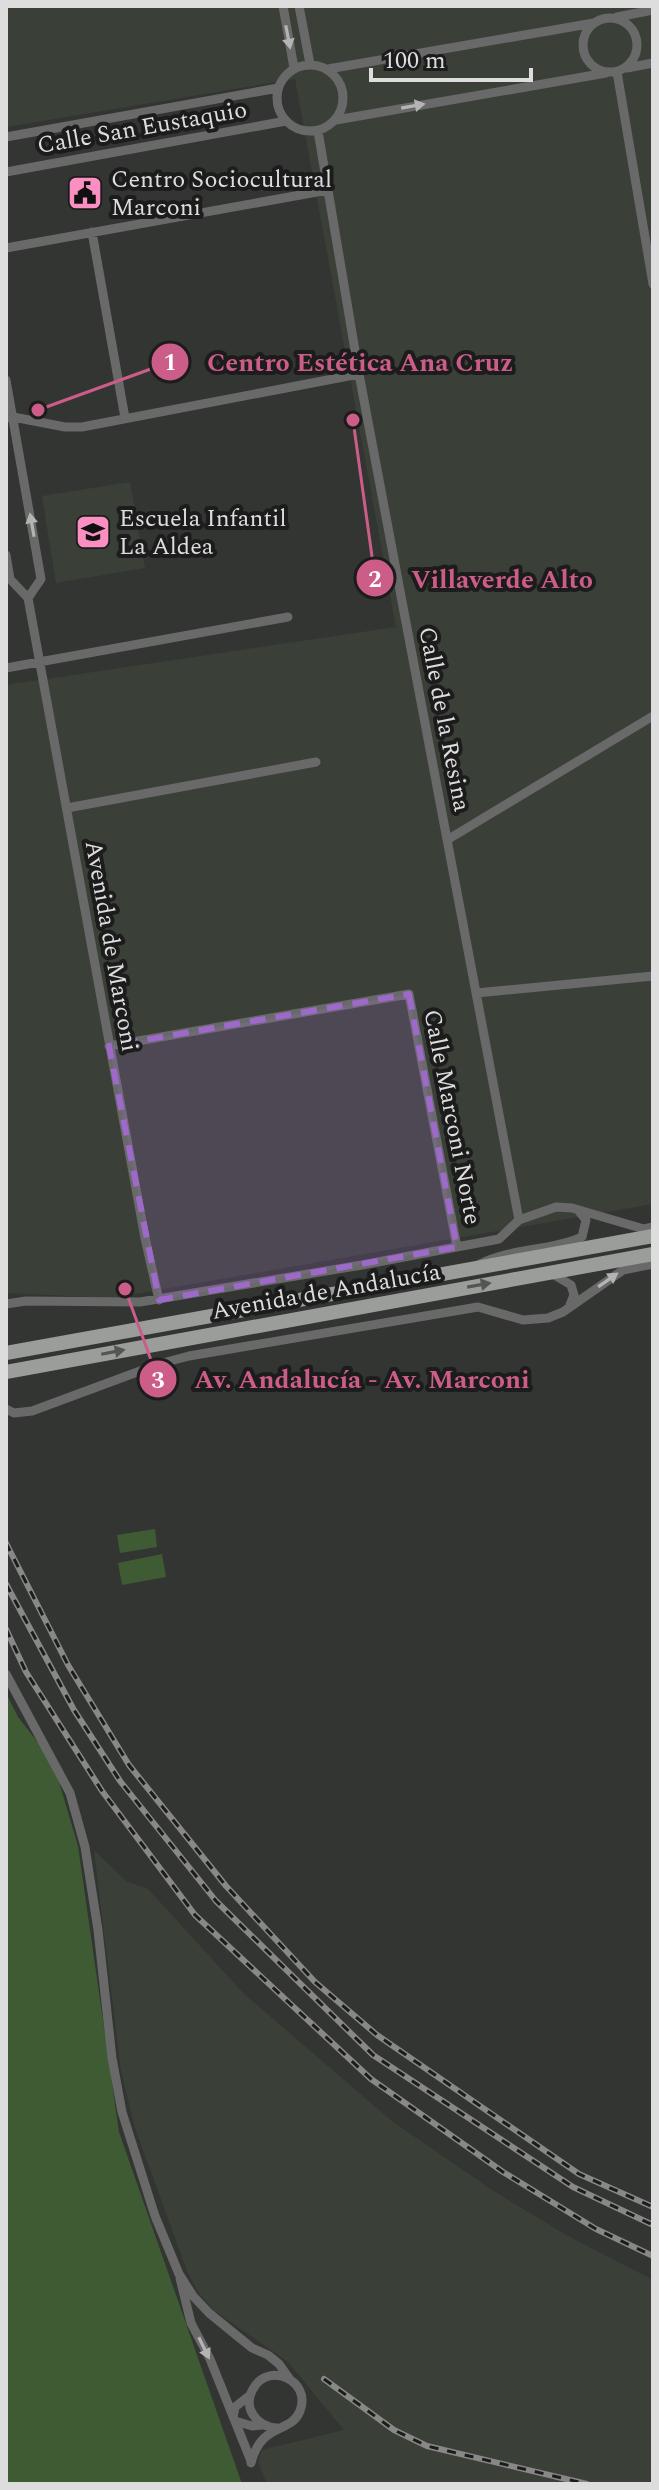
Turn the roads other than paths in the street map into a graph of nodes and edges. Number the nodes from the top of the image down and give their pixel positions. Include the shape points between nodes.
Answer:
1 (283, 6) edge
2 (299, 6) edge
3 (601, 6) edge
4 (653, 10) edge
5 (604, 19) junction
6 (653, 63) edge
7 (310, 64) junction
8 (294, 68) junction
9 (328, 69) junction
10 (616, 71) junction
11 (278, 88) junction
12 (336, 120) junction
13 (286, 121) junction
14 (318, 131) junction
15 (6, 137) edge
16 (6, 172) edge
17 (328, 190) junction
18 (92, 232) junction
19 (6, 248) edge
20 (653, 284) edge
21 (359, 374) junction
22 (6, 380) edge
23 (8, 398) edge
24 (9, 418) edge
25 (125, 418) junction
26 (16, 436) junction
27 (6, 441) edge
28 (6, 555) edge
29 (28, 598) junction
30 (288, 617) dead end
31 (41, 662) junction
32 (6, 668) edge
33 (653, 716) edge
34 (316, 762) dead end
35 (67, 808) junction
36 (447, 840) junction
37 (653, 976) edge
38 (476, 993) junction
39 (109, 1046) junction
40 (578, 1210) junction
41 (519, 1220) junction
42 (653, 1227) edge
43 (653, 1236) edge
44 (457, 1247) junction
45 (653, 1254) edge
46 (653, 1264) edge
47 (473, 1268) junction
48 (550, 1272) junction
49 (159, 1300) junction
50 (6, 1304) edge
51 (569, 1308) junction
52 (6, 1353) edge
53 (6, 1372) edge
54 (6, 1409) edge
55 (6, 1674) edge
56 (179, 2274) junction
57 (289, 2378) junction
58 (249, 2396) junction
59 (234, 2419) junction
60 (263, 2425) junction
61 (277, 2428) junction

1 -> 8 street
2 - 7 street
3 - 5 street
4 - 5 street
5 - 9 street
5 - 10 street via 586,31 583,52 596,69
5 - 10 street via 624,21 637,39 634,60
6 - 10 street
7 - 8 street
7 - 9 street
8 - 11 street
9 - 12 street via 342,95
12 -> 10 street
10 - 20 street
11 - 13 street via 279,112
11 - 15 street, Calle San Eustaquio
12 - 14 street
13 - 14 street
13 - 16 street, Calle San Eustaquio
14 - 17 street, Calle de la Resina
17 - 18 street
17 - 21 street, Calle de la Resina
18 - 19 street
18 - 25 street
21 - 25 street
21 - 36 street, Calle de la Resina
22 - 23 street
23 - 24 street
24 - 25 street via 65,427
24 - 26 street
26 - 27 street
29 -> 26 street via 41,579
28 - 29 street via 10,579
29 - 31 street, Avenida de Marconi
30 - 31 street
31 - 32 street
31 - 35 street, Avenida de Marconi
33 - 36 street
34 - 35 street
35 - 39 street, Avenida de Marconi
36 - 38 street, Calle de la Resina
37 - 38 street
38 - 41 street, Calle de la Resina
39 - 44 street, Calle Marconi Norte via 409,994
39 - 49 street, Avenida de Marconi
40 - 41 street, Avenida de Andalucía via 556,1207
40 - 42 street, Avenida de Andalucía
40 - 47 street, Avenida de Andalucía via 586,1220 582,1237 493,1257
41 - 44 street, Avenida de Andalucía via 499,1239
43 - 47 main road, Avenida de Andalucía
44 - 49 street, Avenida de Andalucía
45 - 48 main road, Avenida de Andalucía
51 -> 46 street via 623,1270
47 - 52 main road, Avenida de Andalucía
48 - 51 street via 571,1285
53 -> 48 main road, Avenida de Andalucía
49 - 50 street, Avenida de Andalucía
51 - 54 street via 534,1320 478,1307 189,1356 32,1411
55 - 56 street via 70,1793 85,1847 122,2112
56 - 57 street via 209,2313 268,2355
56 -> 59 street via 191,2323
57 - 58 street via 272,2374 257,2381
57 - 61 street via 299,2387 299,2414
58 - 59 street via 235,2407
58 - 60 street via 251,2413
59 - 60 street
59 - 61 street via 251,2463 263,2437
60 - 61 street

